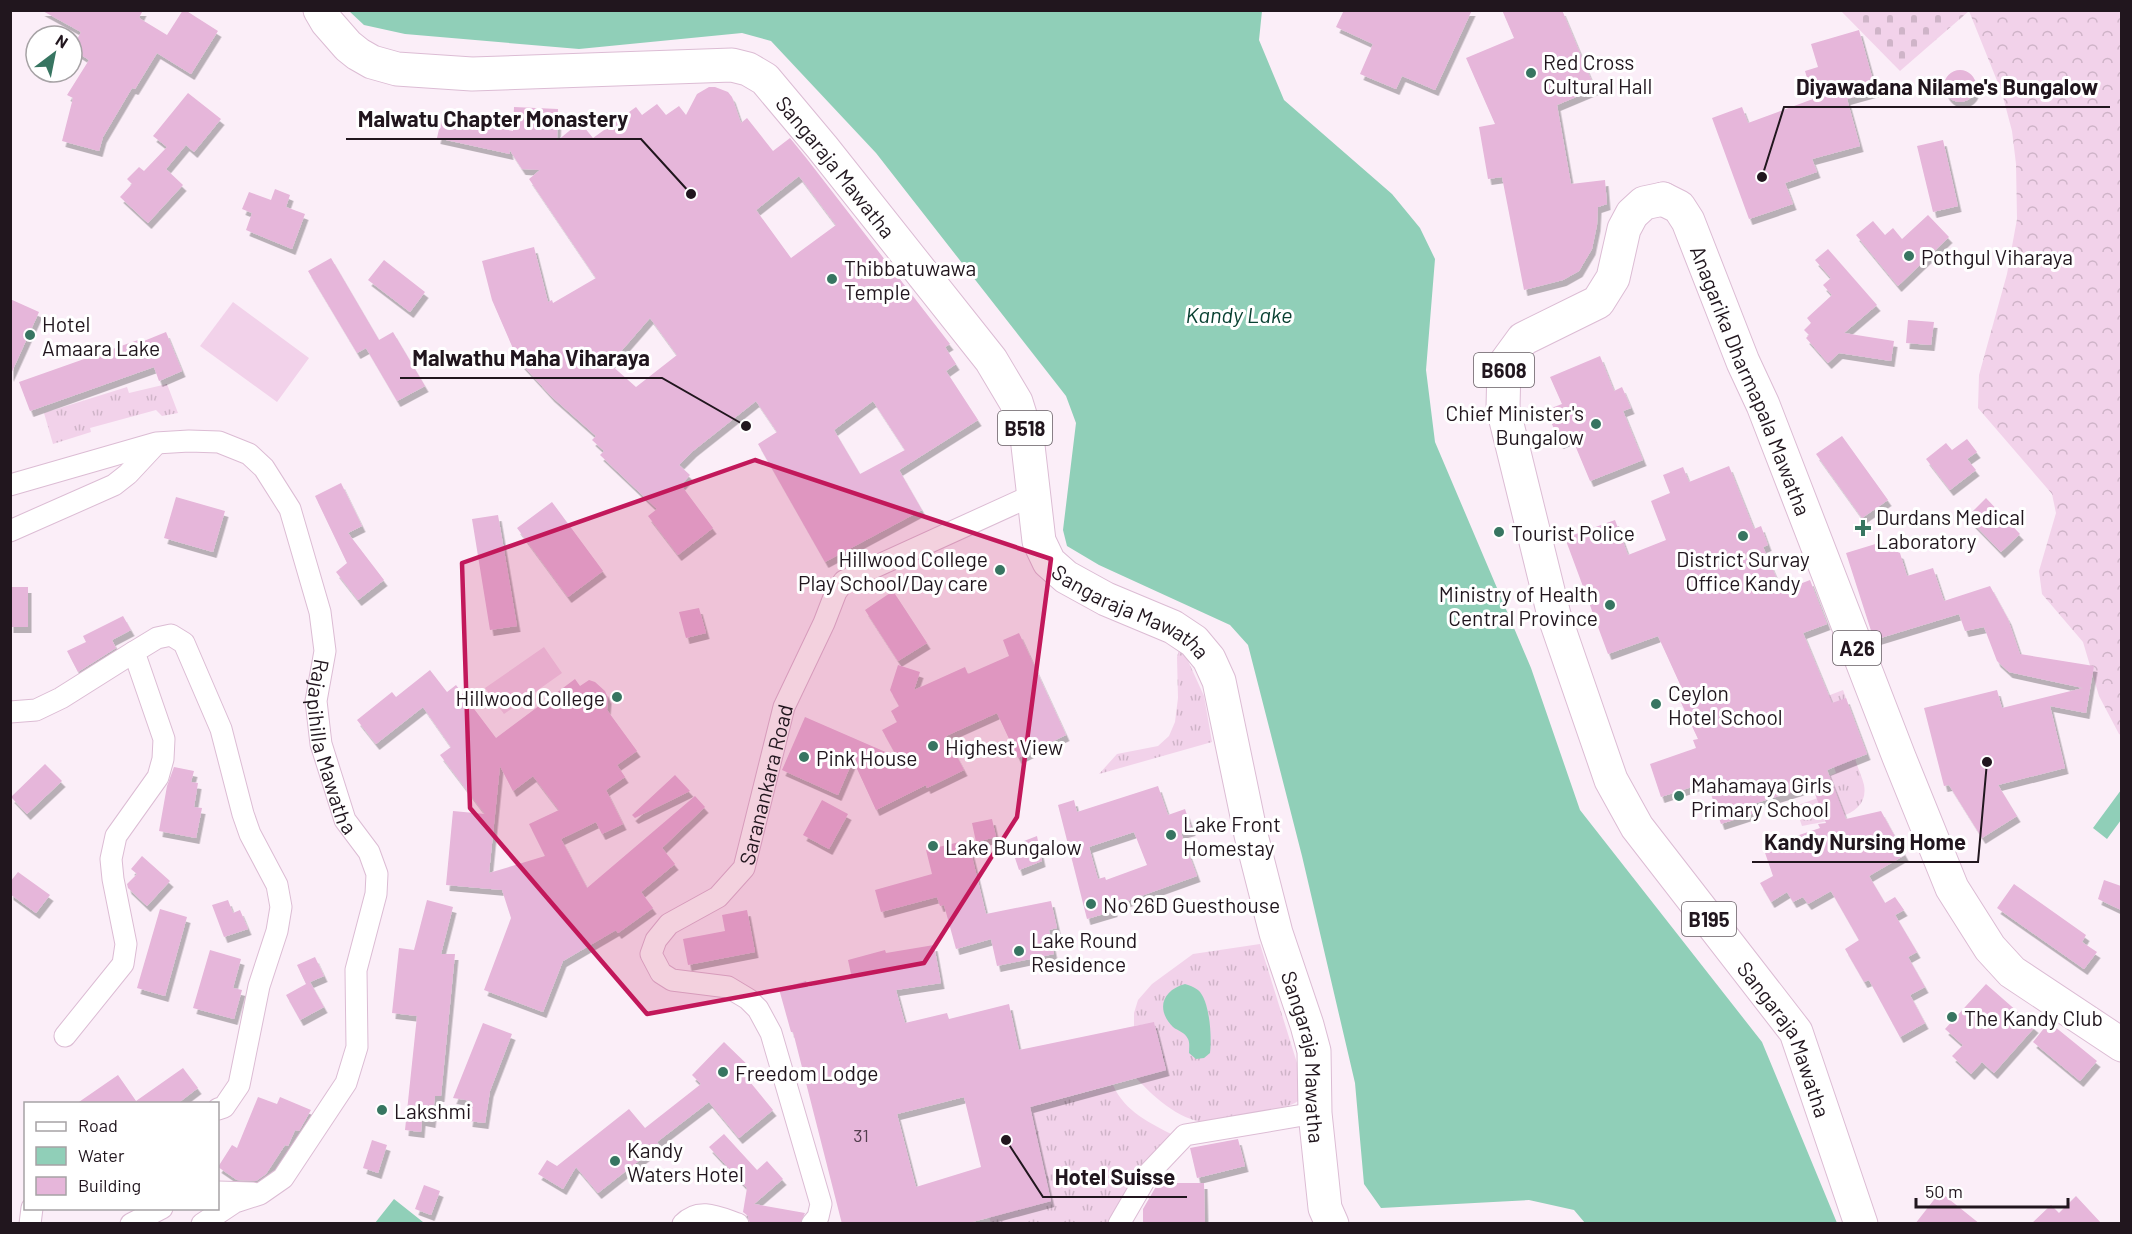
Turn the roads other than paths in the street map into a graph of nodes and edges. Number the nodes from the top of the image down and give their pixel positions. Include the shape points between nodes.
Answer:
1 (320, 10) edge
2 (1663, 199) joint
3 (156, 443) junction
4 (10, 485) edge
5 (1033, 495) junction
6 (10, 531) edge
7 (1554, 615) joint
8 (134, 652) junction
9 (10, 712) edge
10 (65, 1036) dead end
11 (2121, 1045) edge
12 (219, 1109) edge
13 (1315, 1113) junction
14 (219, 1192) edge
15 (260, 1194) junction
16 (160, 1210) edge
17 (131, 1224) edge
18 (202, 1224) edge
19 (683, 1224) edge
20 (738, 1224) edge
21 (812, 1224) edge
22 (1119, 1224) edge
23 (1332, 1224) edge
24 (1861, 1224) edge

1 - 5 main road, Sangaraja Mawatha / B518 via 358,54 397,69 471,74 732,66 748,69 765,79 991,360 1016,402 1028,436
2 - 7 main road, B608 via 1644,203 1632,214 1624,229 1613,278 1598,302 1523,339 1504,365 1503,408
2 - 11 main road, Anagarika Dharmapala Mawatha / A26 via 1679,207 1688,221 1952,888 1990,948 2012,972
3 - 4 street, Rajapihilla Mawatha
3 - 6 street via 114,485
3 - 15 street, Rajapihilla Mawatha via 219,442 249,454 264,468 290,509 320,612 325,651 316,701 321,744 345,820 369,852 377,874 376,894 356,970 357,1047 346,1083 283,1178
5 - 13 main road, Sangaraja Mawatha / B518 via 1039,541 1049,562 1066,577 1106,599 1173,627 1194,640 1209,659 1219,681 1241,792 1274,922 1314,1051
5 - 21 street, Saranankara Road via 844,581 784,707 744,868 718,897 669,924 651,954 661,973 672,980 728,987 748,999 762,1017 771,1033 821,1204
7 - 24 main road, Sangaraja Mawatha / B195 via 1611,780 1637,827 1796,1032
8 - 9 street via 61,698 36,710
8 - 10 street via 164,739 163,759 158,777 116,836 111,859 126,944 123,964
8 - 12 street via 157,638 171,635 184,643 222,729 250,834 277,885 281,907 277,931 259,986 239,1085
13 - 22 street via 1185,1134 1148,1174
13 - 23 main road, Sangaraja Mawatha / B518 via 1324,1209
14 - 15 street
15 - 18 street, Rajapihilla Mawatha via 235,1202
16 - 17 street
19 - 20 street via 704,1213

